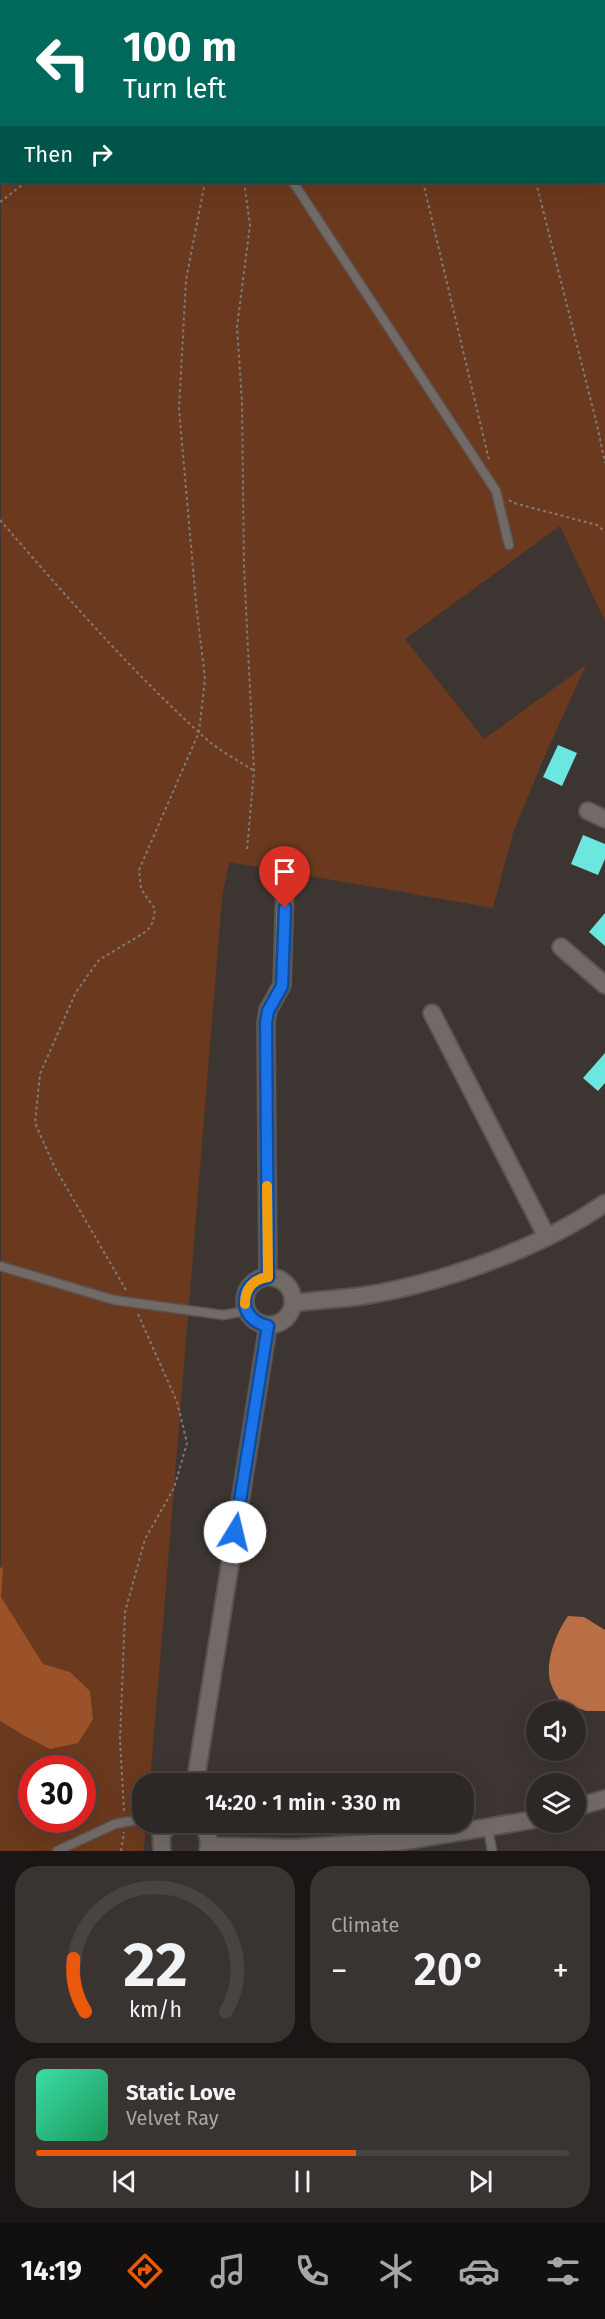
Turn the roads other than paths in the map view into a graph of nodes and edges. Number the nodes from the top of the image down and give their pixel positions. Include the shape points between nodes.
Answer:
1 (294, 183) edge
2 (509, 545) dead end
3 (588, 811) dead end
4 (605, 819) edge
5 (285, 886) dead end
6 (561, 947) dead end
7 (605, 985) edge
8 (432, 1013) dead end
9 (605, 1203) edge
10 (547, 1237) junction
11 (0, 1266) edge
12 (268, 1277) junction
13 (294, 1303) junction
14 (247, 1311) junction
15 (268, 1326) junction
16 (197, 1773) edge
17 (605, 1799) edge
18 (586, 1805) edge
19 (132, 1821) edge
20 (526, 1821) edge
21 (488, 1827) junction
22 (162, 1833) edge
23 (206, 1833) edge
24 (334, 1848) edge
25 (208, 1849) edge
26 (57, 1851) edge
27 (162, 1851) edge
28 (492, 1851) edge

1 - 2 lane via 496,491
3 - 4 street
5 - 12 street via 282,986 266,1023
6 - 7 street
8 - 10 street
9 - 10 street
10 - 13 street via 425,1283 362,1296
11 - 14 lane via 114,1300 223,1315
12 - 13 street via 287,1284
12 - 14 street via 250,1286 245,1298
13 - 15 street via 286,1320
14 - 15 street via 255,1322
15 - 16 street
17 - 18 street
19 - 26 lane via 115,1824
20 - 21 street
21 - 24 street
21 - 28 lane
22 - 27 street
23 - 25 street
24 - 25 street

